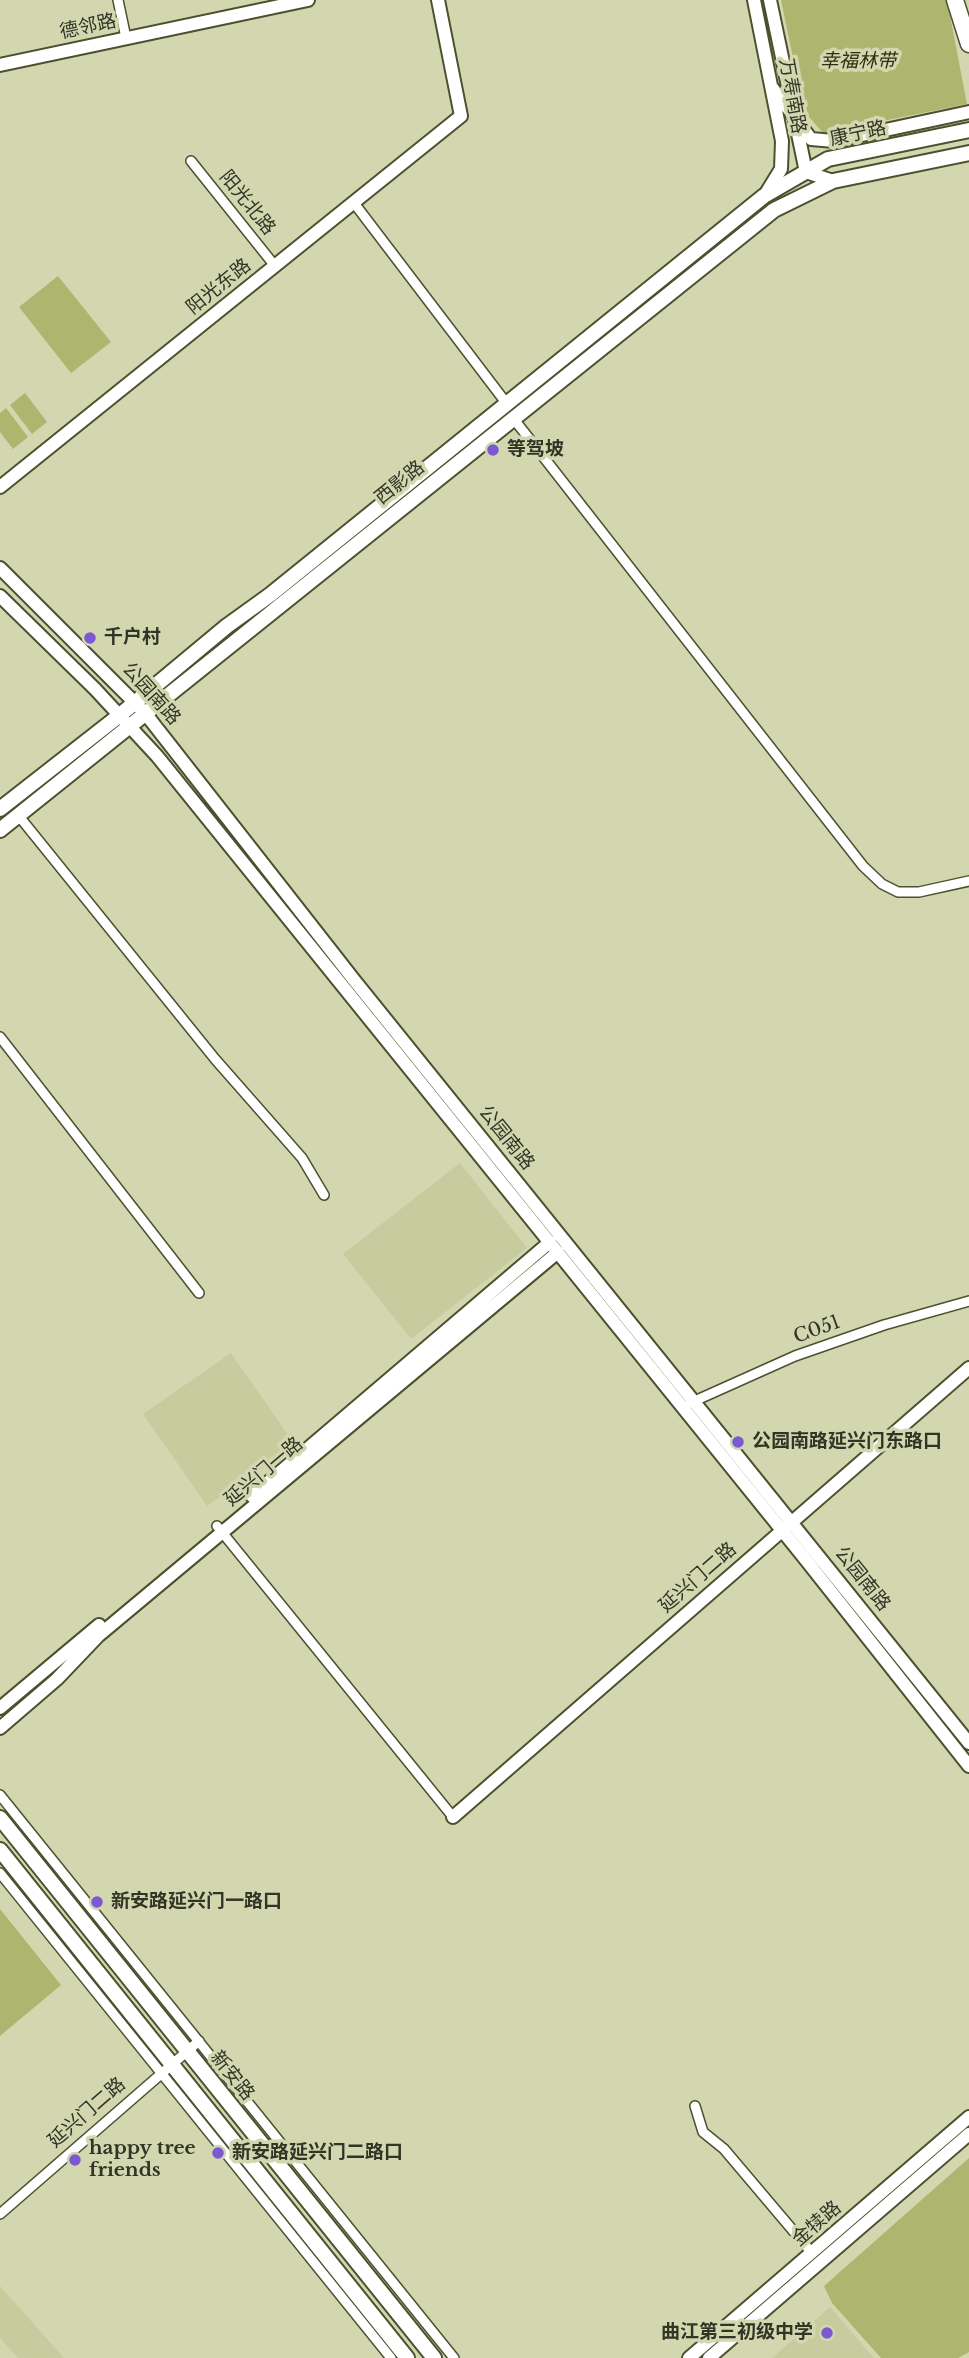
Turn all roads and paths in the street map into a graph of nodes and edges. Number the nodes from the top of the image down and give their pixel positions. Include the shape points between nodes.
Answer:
1 (118, 0) edge
2 (308, 0) edge
3 (438, 0) edge
4 (754, 0) edge
5 (770, 0) edge
6 (956, 0) edge
7 (964, 0) edge
8 (969, 30) edge
9 (126, 38) junction
10 (969, 44) edge
11 (0, 65) edge
12 (771, 86) junction
13 (969, 112) edge
14 (793, 115) junction
15 (969, 130) edge
16 (969, 153) edge
17 (191, 161) dead end
18 (806, 172) junction
19 (833, 181) junction
20 (764, 196) junction
21 (354, 203) junction
22 (275, 266) junction
23 (507, 404) junction
24 (513, 418) junction
25 (0, 487) edge
26 (0, 568) edge
27 (0, 596) edge
28 (135, 702) junction
29 (145, 713) junction
30 (125, 720) junction
31 (0, 809) edge
32 (19, 815) junction
33 (0, 830) edge
34 (969, 881) edge
35 (0, 1037) edge
36 (324, 1195) dead end
37 (554, 1247) junction
38 (199, 1293) dead end
39 (969, 1301) edge
40 (969, 1368) edge
41 (688, 1404) junction
42 (787, 1525) junction
43 (220, 1529) junction
44 (0, 1708) edge
45 (0, 1728) edge
46 (969, 1743) edge
47 (969, 1766) edge
48 (0, 1795) edge
49 (453, 1817) joint
50 (0, 1818) edge
51 (0, 1850) edge
52 (0, 1873) edge
53 (199, 2041) junction
54 (187, 2051) junction
55 (167, 2069) junction
56 (695, 2106) dead end
57 (969, 2117) edge
58 (969, 2134) edge
59 (0, 2214) edge
60 (812, 2253) junction
61 (391, 2358) edge
62 (407, 2358) edge
63 (435, 2358) edge
64 (454, 2358) edge
65 (689, 2358) edge
66 (709, 2358) edge

1 - 9 street
2 - 9 main road, 德邻路
3 - 21 main road, 阳光东路 via 461,116
4 - 12 main road, 万寿南路
5 - 14 main road
6 - 10 highway
7 - 8 highway
9 - 11 main road, 德邻路
12 - 14 main road
12 - 20 main road, 万寿南路 via 782,155 780,169
13 - 14 main road via 834,141 811,139
14 - 18 main road
15 - 18 main road, 康宁路 via 828,159
16 - 19 main road, 西影路
17 - 22 street, 阳光北路
18 - 19 main road
18 - 20 main road, 康宁路
19 - 24 main road, 西影路 via 774,210
20 - 23 main road, 西影路
21 - 22 main road, 阳光东路
21 - 23 street
22 - 25 main road, 阳光东路
23 - 28 main road, 西影路
24 - 29 main road, 西影路
24 - 34 street via 863,866 898,892
26 - 28 main road, 公园南路
27 - 30 main road, 公园南路
28 - 29 main road, 公园南路
28 - 30 main road, 西影路
29 - 30 main road, 西影路
29 - 41 main road, 公园南路
30 - 31 main road, 西影路
30 - 32 main road, 西影路
30 - 37 main road, 公园南路
32 - 33 main road, 西影路
32 - 36 street via 215,1059 302,1158
35 - 38 street
37 - 41 main road, 公园南路
37 - 43 main road, 延兴门一路
39 - 41 street, C051 via 796,1356
40 - 42 main road, 延兴门二路
41 - 42 main road, 公园南路
42 - 46 main road, 公园南路
42 - 47 main road, 公园南路
42 - 49 main road, 延兴门二路
43 - 44 main road, 延兴门一路
43 - 45 main road, 延兴门一路
43 - 49 street
48 - 53 street
50 - 54 main road, 新安路
51 - 55 main road, 新安路
52 - 55 street
53 - 54 street, 延兴门二路
53 - 64 street
54 - 55 street, 延兴门二路
54 - 63 main road, 新安路
55 - 59 street, 延兴门二路
55 - 61 street
55 - 62 main road, 新安路
56 - 60 street via 703,2132 724,2148
57 - 60 main road, 金犊路
58 - 66 main road, 金犊路
60 - 65 main road, 金犊路

